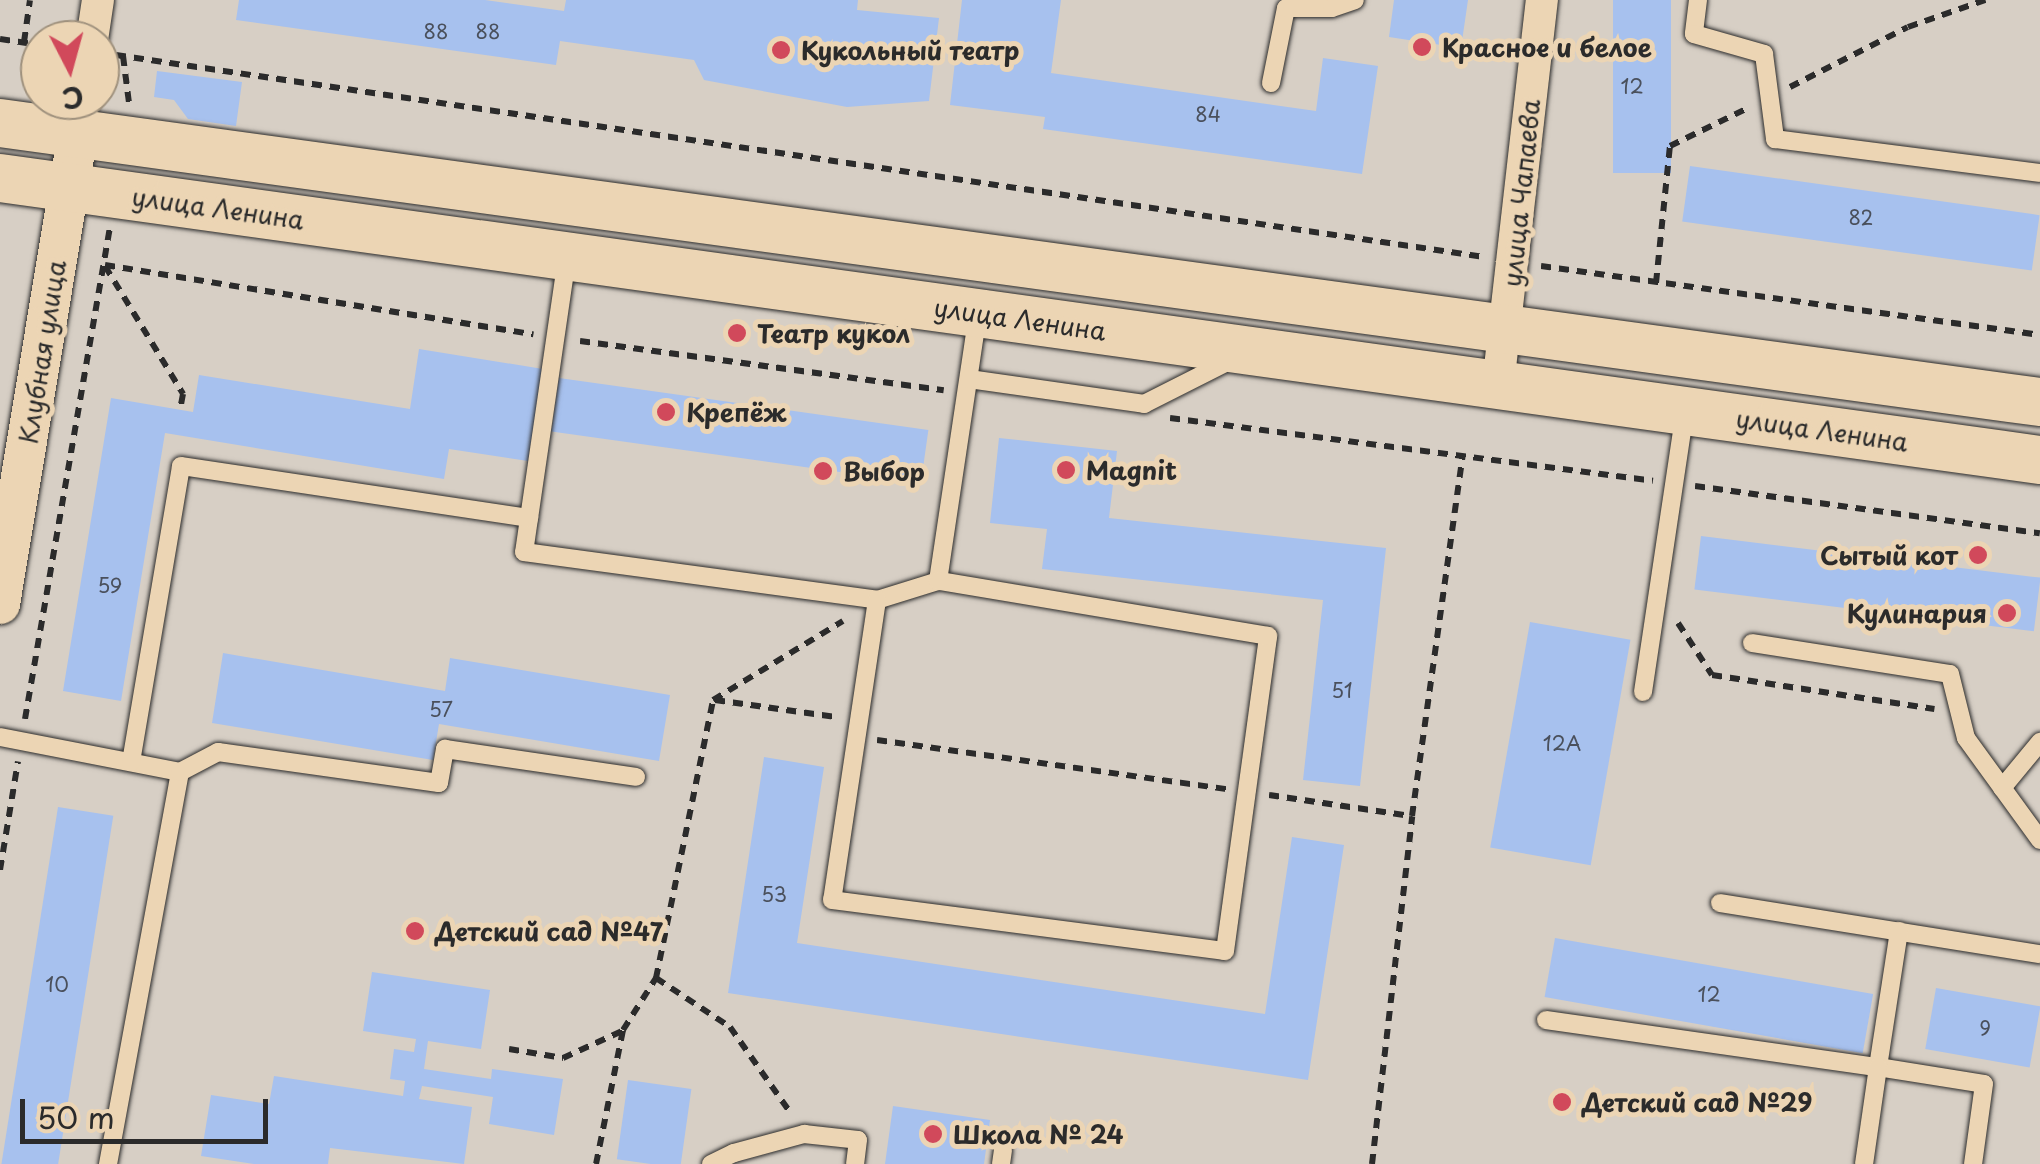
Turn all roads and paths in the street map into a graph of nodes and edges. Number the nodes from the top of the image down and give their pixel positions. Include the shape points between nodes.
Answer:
1 (1355, 0) edge
2 (1542, 0) edge
3 (1698, 0) edge
4 (126, 38) dead end
5 (120, 56) edge
6 (123, 56) junction
7 (1271, 83) dead end
8 (0, 124) edge
9 (95, 125) edge
10 (2040, 173) edge
11 (0, 178) edge
12 (69, 187) junction
13 (115, 194) junction
14 (567, 258) junction
15 (1514, 262) junction
16 (105, 265) junction
17 (978, 313) junction
18 (1506, 329) junction
19 (2040, 335) edge
20 (1248, 351) junction
21 (968, 379) junction
22 (1498, 385) junction
23 (2040, 402) edge
24 (180, 410) dead end
25 (1685, 411) junction
26 (1463, 454) dead end
27 (2040, 460) edge
28 (11, 468) edge
29 (529, 518) junction
30 (938, 581) junction
31 (876, 600) junction
32 (0, 604) edge
33 (1752, 644) dead end
34 (1712, 676) dead end
35 (1643, 692) dead end
36 (713, 700) junction
37 (1960, 713) junction
38 (858, 728) junction
39 (0, 737) edge
40 (21, 741) junction
41 (2040, 742) edge
42 (131, 762) junction
43 (180, 772) junction
44 (636, 777) dead end
45 (2002, 788) junction
46 (1247, 792) junction
47 (1412, 816) junction
48 (2040, 840) edge
49 (0, 870) edge
50 (1720, 903) dead end
51 (1899, 931) junction
52 (2040, 954) edge
53 (656, 978) junction
54 (1546, 1020) dead end
55 (624, 1030) junction
56 (509, 1049) dead end
57 (1878, 1067) junction
58 (804, 1134) junction
59 (108, 1164) edge
60 (596, 1164) edge
61 (711, 1164) edge
62 (855, 1164) edge
63 (1372, 1164) edge
64 (1864, 1164) edge
65 (1973, 1164) edge

1 - 7 lane via 1332,8 1286,8
2 - 15 street, улица Чапаева
3 - 10 lane via 1694,34 1764,54 1775,139
4 - 6 path
5 - 6 path
6 - 9 path via 129,104
6 - 15 path
8 - 9 main road
9 - 12 street, Клубная улица
9 - 18 main road
11 - 12 main road, улица Ленина
12 - 13 main road, улица Ленина
12 - 28 street, Клубная улица
13 - 14 main road, улица Ленина
13 - 16 path
14 - 17 main road, улица Ленина
14 - 29 lane
15 - 18 street, улица Чапаева
15 - 19 path
16 - 24 path via 183,394
16 - 40 path
17 - 20 main road, улица Ленина
17 - 21 lane
18 - 22 street, улица Чапаева
18 - 23 main road
20 - 21 lane via 1144,404
20 - 22 main road, улица Ленина
21 - 30 lane
22 - 25 main road, улица Ленина
25 - 27 main road, улица Ленина
25 - 35 lane
26 - 47 path
28 - 32 street, Клубная улица
29 - 31 lane via 524,552
29 - 42 lane via 181,466
30 - 31 lane
30 - 46 lane via 1268,636
31 - 36 path
31 - 38 lane
33 - 37 lane via 1950,674
34 - 37 path
36 - 38 path
36 - 53 path
37 - 45 lane via 1966,738
38 - 46 path
38 - 46 lane via 832,900 1225,951
39 - 40 lane
40 - 42 lane
40 - 49 path
41 - 45 lane
42 - 43 lane
43 - 44 lane via 218,752 439,783 444,748
43 - 59 lane
45 - 48 lane
46 - 47 path
47 - 63 path
50 - 51 lane
51 - 52 lane
51 - 57 lane
53 - 55 path
53 - 58 path via 730,1027
54 - 57 lane
55 - 56 path via 564,1058
55 - 60 path
57 - 64 lane
57 - 65 lane via 1984,1084
58 - 61 lane
58 - 62 lane via 858,1140

